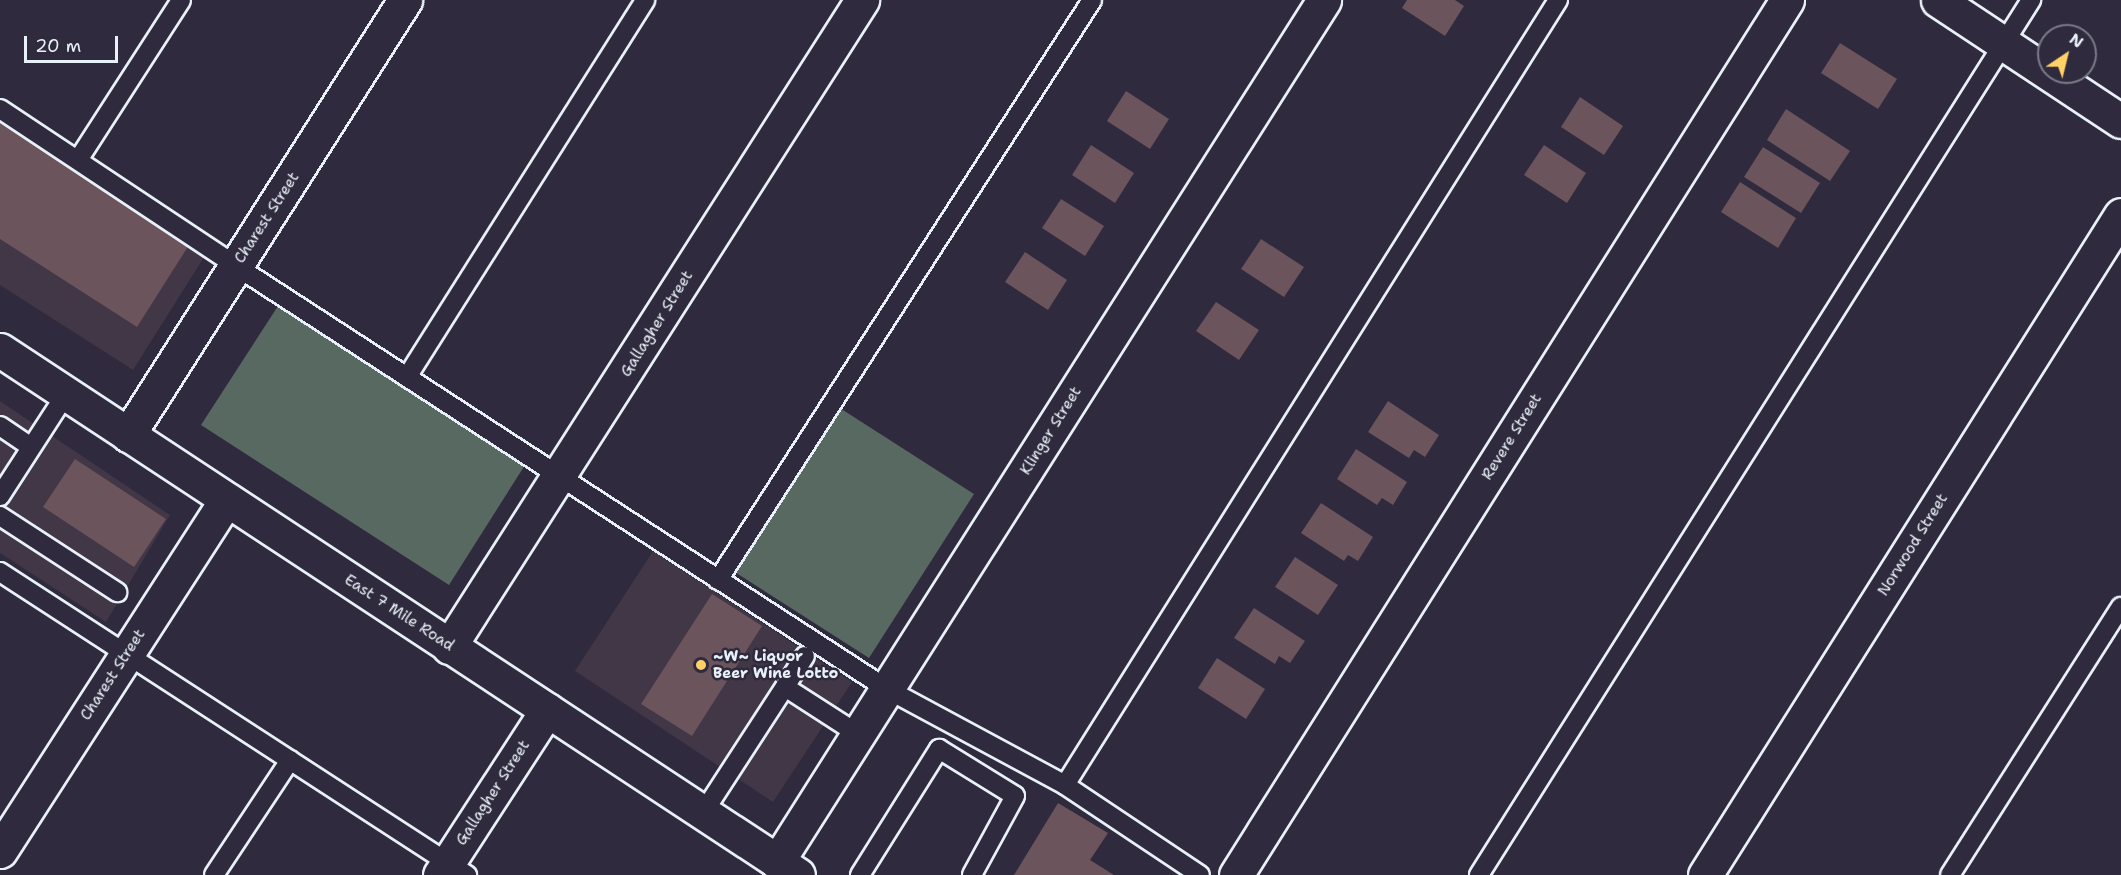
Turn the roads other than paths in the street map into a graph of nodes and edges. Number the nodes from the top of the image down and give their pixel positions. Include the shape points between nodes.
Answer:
1 (180, 0) edge
2 (405, 0) edge
3 (645, 0) edge
4 (862, 0) edge
5 (1092, 0) edge
6 (1324, 0) edge
7 (1558, 0) edge
8 (1787, 0) edge
9 (1938, 0) edge
10 (2031, 0) edge
11 (2003, 43) junction
12 (0, 109) edge
13 (2121, 121) edge
14 (78, 160) junction
15 (2121, 215) edge
16 (236, 266) junction
17 (0, 350) edge
18 (407, 378) junction
19 (66, 394) junction
20 (0, 426) edge
21 (128, 435) junction
22 (31, 447) junction
23 (559, 477) junction
24 (0, 496) edge
25 (226, 500) junction
26 (0, 516) edge
27 (0, 572) edge
28 (718, 580) junction
29 (117, 592) dead end
30 (2121, 607) edge
31 (449, 647) junction
32 (127, 653) junction
33 (805, 656) dead end
34 (785, 687) junction
35 (886, 689) junction
36 (546, 710) junction
37 (858, 734) junction
38 (290, 760) junction
39 (1065, 785) junction
40 (703, 813) junction
41 (0, 851) edge
42 (788, 868) edge
43 (452, 871) edge
44 (214, 875) edge
45 (860, 875) edge
46 (972, 875) edge
47 (1200, 875) edge
48 (1236, 875) edge
49 (1479, 875) edge
50 (1705, 875) edge
51 (1950, 875) edge

1 - 14 lane
2 - 16 street, Charest Street
3 - 18 lane
4 - 23 street, Gallagher Street
5 - 28 lane
6 - 35 street, Klinger Street
7 - 39 lane
8 - 48 street, Revere Street
9 - 11 street
10 - 11 lane
11 - 13 street
11 - 49 lane
12 - 14 lane
14 - 16 lane
15 - 50 street, Norwood Street
16 - 18 lane
16 - 21 street, Charest Street
17 - 19 street, East 7 Mile Road
18 - 23 lane
19 - 21 street, East 7 Mile Road
19 - 22 lane
20 - 22 lane
21 - 25 street, East 7 Mile Road
22 - 24 lane
23 - 28 lane
23 - 31 street, Gallagher Street
25 - 31 street, East 7 Mile Road
25 - 32 street, Charest Street
26 - 29 lane
27 - 32 lane
28 - 35 lane
30 - 51 lane
31 - 36 street, East 7 Mile Road
32 - 38 lane
32 - 41 street, Charest Street
33 - 34 lane
34 - 37 lane
34 - 40 lane
35 - 37 street, Klinger Street
35 - 39 lane
36 - 40 street, East 7 Mile Road
36 - 43 street, Gallagher Street
37 - 42 street, Klinger Street
38 - 43 lane
38 - 44 lane
39 - 47 lane
40 - 42 street, East 7 Mile Road
45 - 46 lane via 939,749 1016,795

